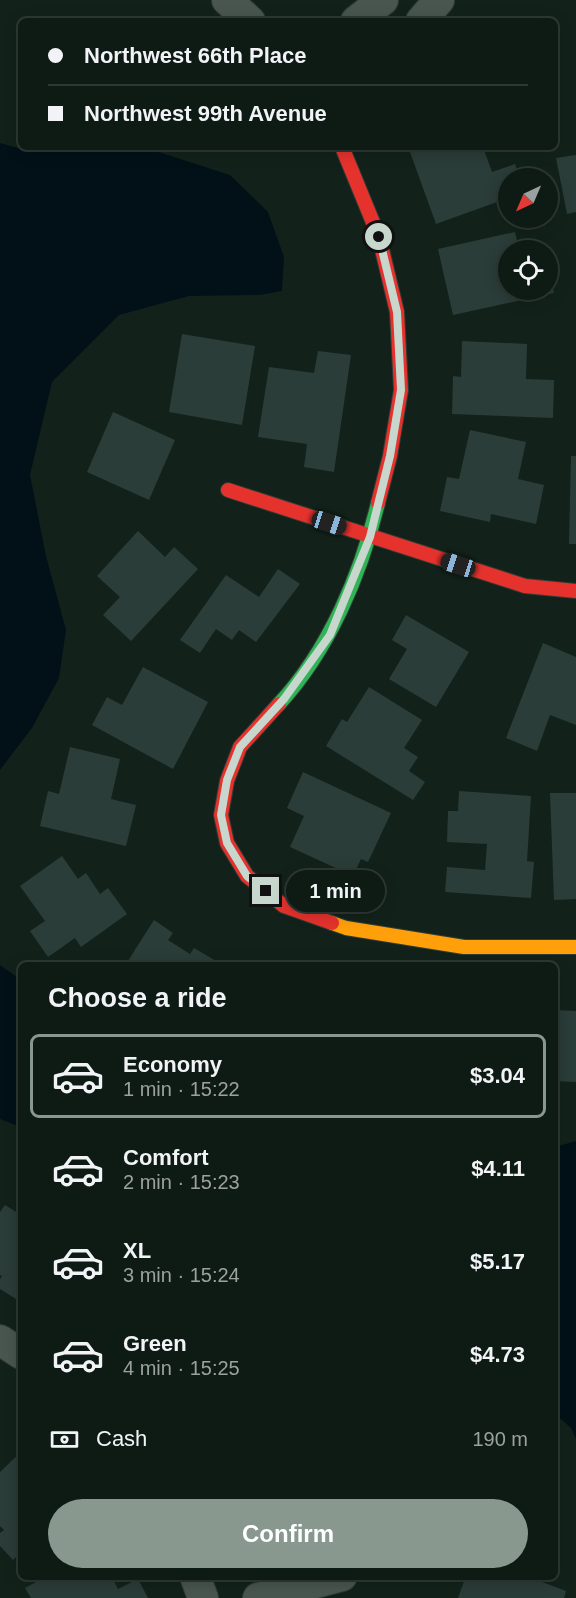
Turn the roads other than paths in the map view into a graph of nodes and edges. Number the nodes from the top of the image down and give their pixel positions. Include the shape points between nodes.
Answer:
1 (227, 0) edge
2 (384, 0) edge
3 (439, 0) edge
4 (247, 18) edge
5 (360, 18) edge
6 (423, 18) edge
7 (343, 150) edge
8 (228, 490) dead end
9 (370, 537) junction
10 (576, 591) edge
11 (576, 946) edge
12 (0, 1340) edge
13 (18, 1352) edge
14 (196, 1580) edge
15 (327, 1580) edge
16 (203, 1598) edge
17 (258, 1598) edge

1 - 4 street
2 - 5 street
3 - 6 street
7 - 9 street via 379,237 397,312 401,390
8 - 9 street
9 - 10 street via 525,586
9 - 11 street via 330,635 284,699 240,747 227,780 221,815 227,843 247,876 284,906 346,928 464,947
12 - 13 street
14 - 16 street
15 - 17 street

